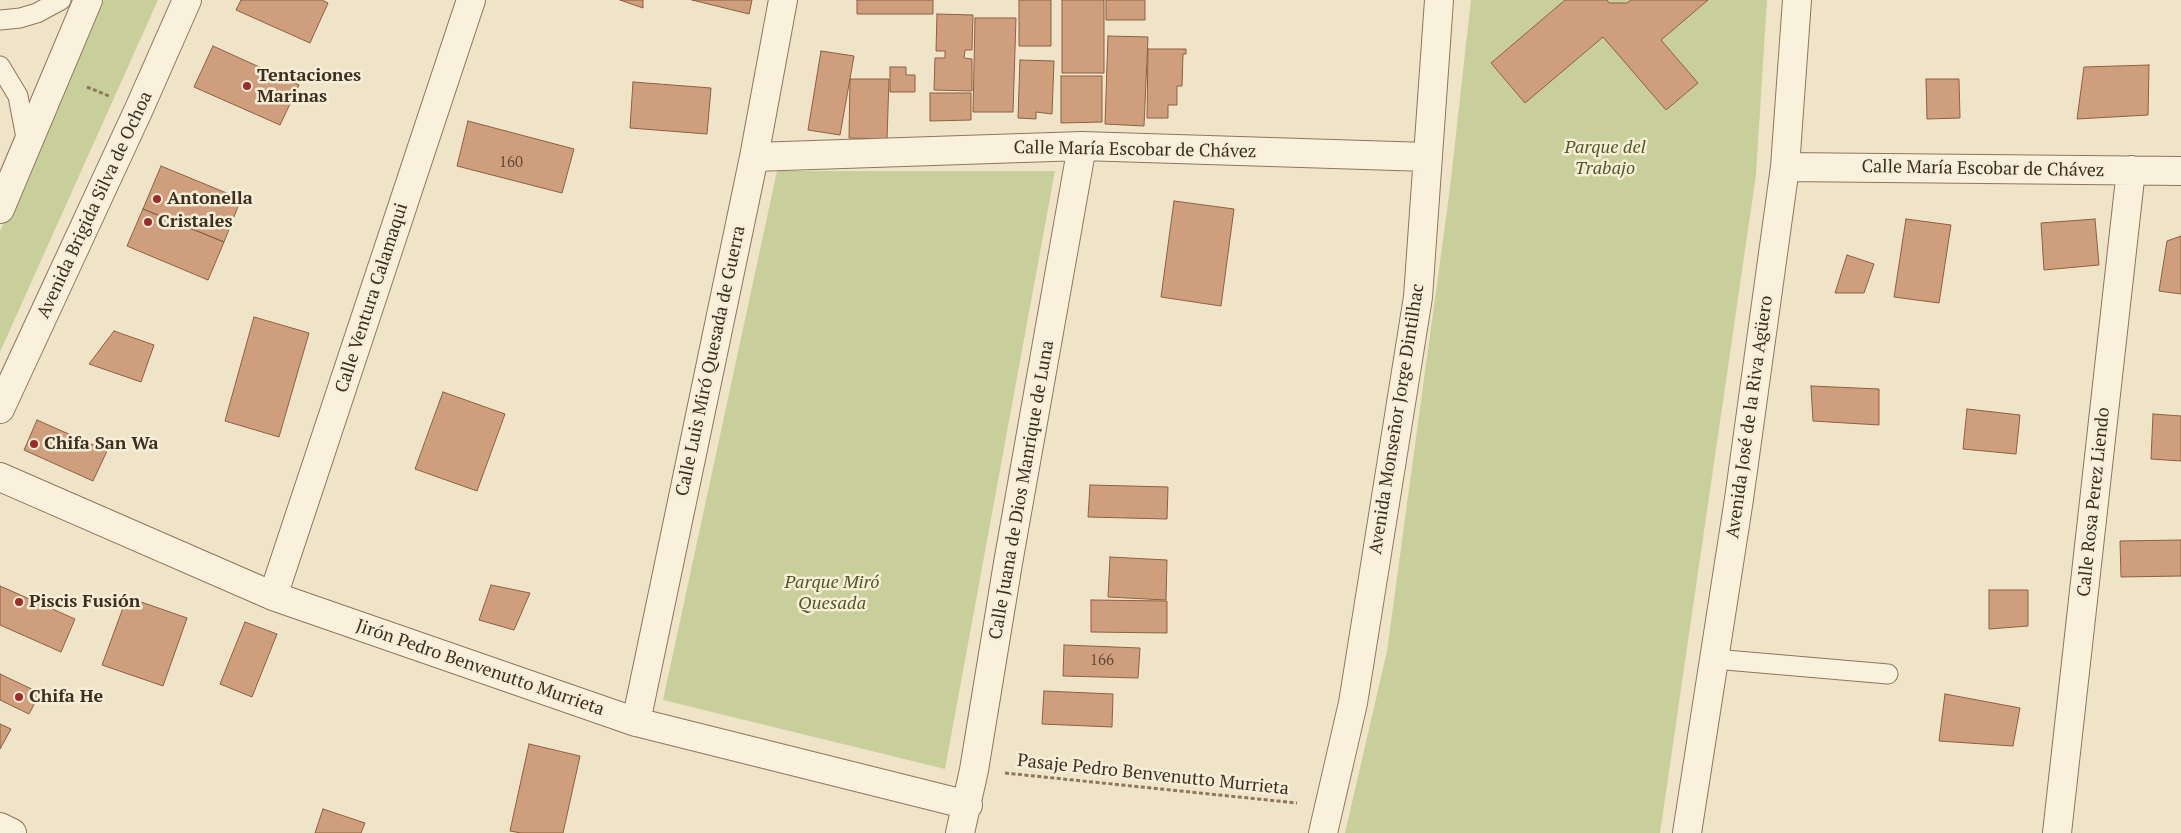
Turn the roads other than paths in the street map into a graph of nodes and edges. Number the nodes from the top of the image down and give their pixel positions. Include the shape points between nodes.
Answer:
1 (61, 0) edge
2 (88, 0) edge
3 (188, 0) edge
4 (471, 0) edge
5 (783, 0) edge
6 (1439, 0) edge
7 (1798, 0) edge
8 (0, 20) edge
9 (0, 66) edge
10 (28, 143) junction
11 (1082, 146) junction
12 (754, 157) junction
13 (1427, 157) junction
14 (1785, 167) junction
15 (2131, 170) junction
16 (2181, 171) edge
17 (0, 208) edge
18 (0, 409) edge
19 (4, 479) edge
20 (273, 596) junction
21 (1714, 659) junction
22 (1888, 674) dead end
23 (636, 722) junction
24 (968, 805) junction
25 (0, 827) edge
26 (12, 833) edge
27 (960, 833) edge
28 (1323, 833) edge
29 (1687, 833) edge
30 (2057, 833) edge

1 - 8 lane via 20,18
2 - 10 street
3 - 18 street, Avenida Brigida Silva de Ochoa
4 - 20 street, Calle Ventura Calamaqui
5 - 12 street, Calle Luis Miró Quesada de Guerra
6 - 13 street, Avenida Monseñor Jorge Dintilhac
7 - 14 street, Avenida José de la Riva Agüero
9 - 10 lane via 18,96
10 - 17 street
11 - 12 street, Calle María Escobar de Chávez
11 - 13 street, Calle María Escobar de Chávez
11 - 24 street, Calle Juana de Dios Manrique de Luna
12 - 23 street, Calle Luis Miró Quesada de Guerra
13 - 28 street, Avenida Monseñor Jorge Dintilhac via 1418,297 1353,703
14 - 15 street, Calle María Escobar de Chávez
14 - 21 street, Avenida José de la Riva Agüero
15 - 16 street, Calle María Escobar de Chávez
15 - 30 street, Calle Rosa Perez Liendo
19 - 20 street, Jirón Pedro Benvenutto Murrieta
20 - 23 street, Jirón Pedro Benvenutto Murrieta
21 - 22 lane
21 - 29 street, Avenida José de la Riva Agüero
23 - 24 street, Jirón Pedro Benvenutto Murrieta
24 - 27 street, Calle Juana de Dios Manrique de Luna
25 - 26 street

